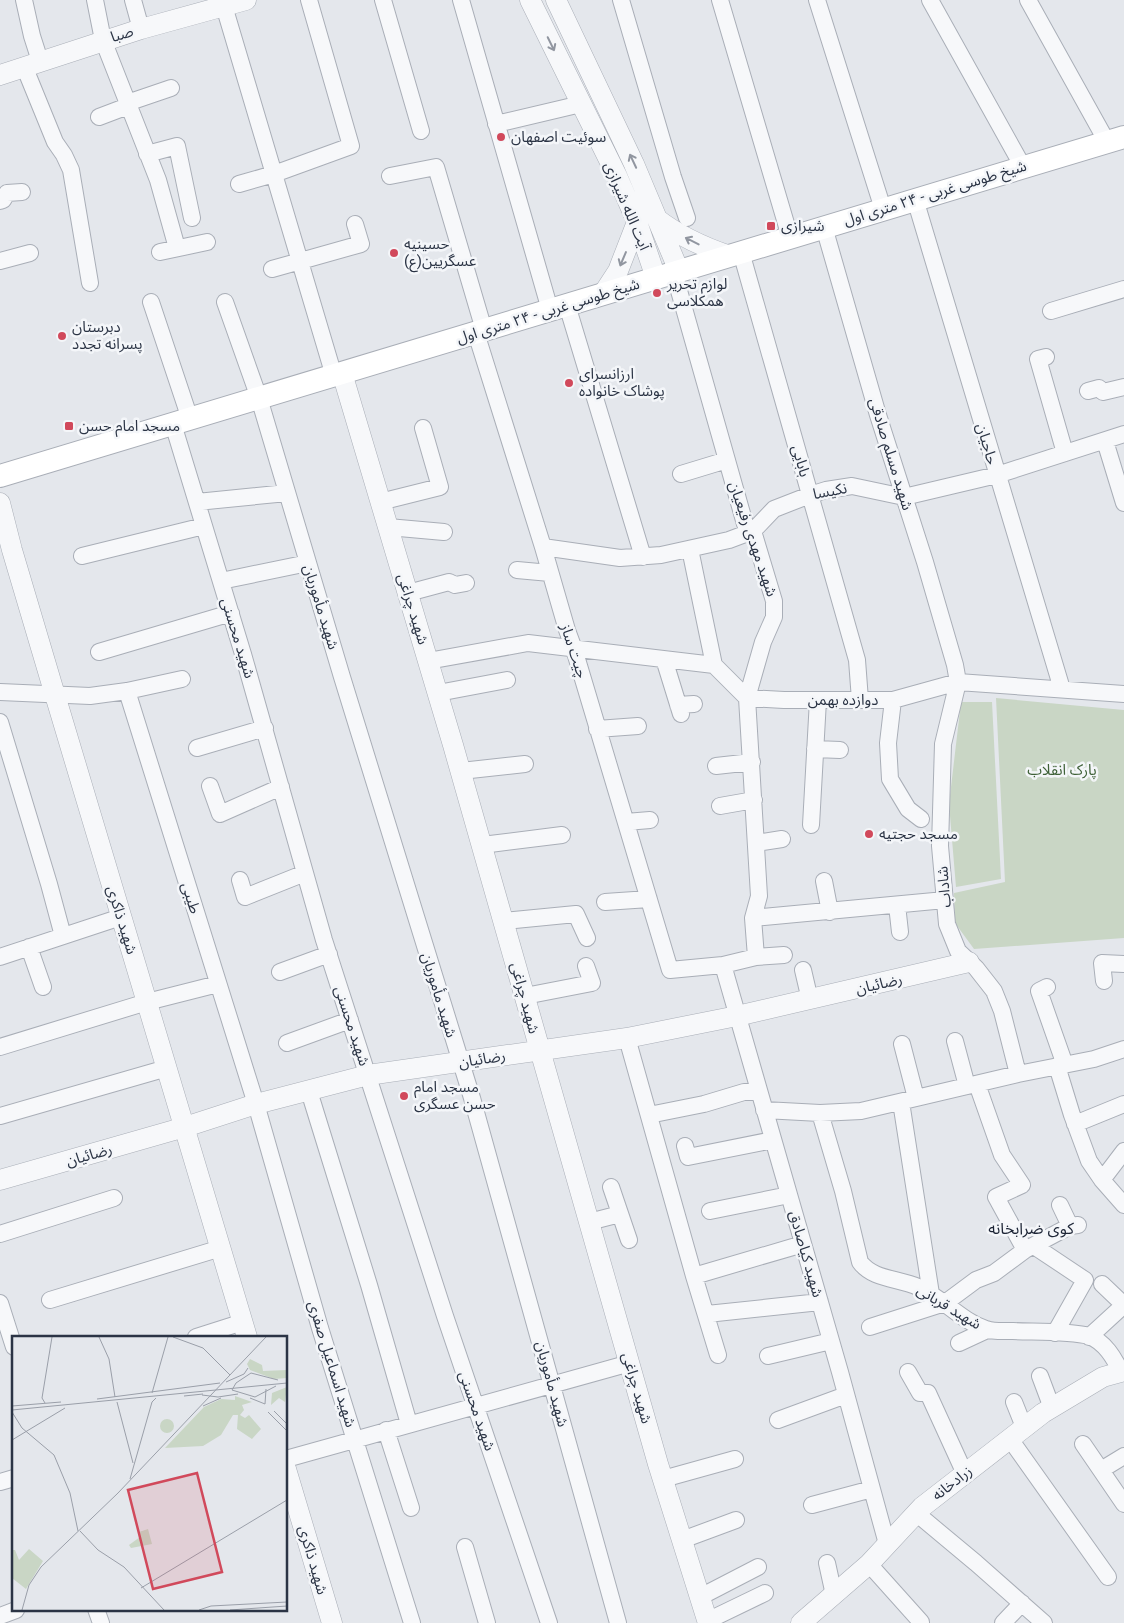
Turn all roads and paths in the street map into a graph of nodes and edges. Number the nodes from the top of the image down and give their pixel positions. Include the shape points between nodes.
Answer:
1 (24, 0) edge
2 (95, 0) edge
3 (133, 0) edge
4 (246, 0) edge
5 (309, 0) edge
6 (383, 0) edge
7 (461, 0) edge
8 (530, 0) edge
9 (556, 0) edge
10 (621, 0) edge
11 (720, 0) edge
12 (817, 0) edge
13 (930, 0) edge
14 (1028, 0) edge
15 (200, 6) edge
16 (224, 6) junction
17 (140, 28) junction
18 (103, 40) junction
19 (32, 64) junction
20 (0, 75) edge
21 (171, 88) dead end
22 (128, 104) junction
23 (581, 104) junction
24 (99, 117) dead end
25 (496, 124) junction
26 (421, 131) dead end
27 (1116, 140) edge
28 (147, 154) junction
29 (1023, 167) junction
30 (274, 174) junction
31 (390, 176) dead end
32 (239, 184) dead end
33 (644, 188) junction
34 (22, 192) dead end
35 (625, 195) junction
36 (915, 199) junction
37 (0, 201) edge
38 (883, 209) junction
39 (192, 218) dead end
40 (687, 218) dead end
41 (657, 219) junction
42 (637, 222) junction
43 (355, 224) dead end
44 (824, 227) junction
45 (790, 237) junction
46 (206, 242) dead end
47 (177, 248) junction
48 (160, 252) dead end
49 (30, 253) dead end
50 (735, 254) junction
51 (0, 261) edge
52 (300, 262) junction
53 (272, 269) dead end
54 (669, 274) junction
55 (90, 283) dead end
56 (1124, 289) edge
57 (603, 294) junction
58 (152, 302) dead end
59 (225, 302) dead end
60 (558, 308) junction
61 (1051, 311) dead end
62 (480, 332) junction
63 (1046, 357) dead end
64 (338, 374) junction
65 (1124, 387) edge
66 (1088, 391) dead end
67 (258, 398) junction
68 (181, 422) junction
69 (423, 428) dead end
70 (1124, 434) edge
71 (1105, 441) junction
72 (1065, 453) junction
73 (727, 460) junction
74 (681, 474) dead end
75 (997, 475) junction
76 (0, 476) edge
77 (287, 493) junction
78 (810, 494) junction
79 (904, 497) junction
80 (197, 502) junction
81 (380, 502) junction
82 (0, 503) edge
83 (1124, 503) edge
84 (204, 526) junction
85 (388, 527) junction
86 (753, 531) junction
87 (444, 532) dead end
88 (543, 547) junction
89 (690, 549) junction
90 (82, 556) dead end
91 (643, 557) junction
92 (308, 563) junction
93 (517, 570) dead end
94 (550, 573) junction
95 (221, 582) junction
96 (466, 583) dead end
97 (408, 593) junction
98 (231, 613) junction
99 (574, 649) junction
100 (99, 652) dead end
101 (664, 659) junction
102 (428, 661) junction
103 (714, 665) junction
104 (182, 679) dead end
105 (507, 680) dead end
106 (958, 682) junction
107 (1062, 689) junction
108 (127, 691) junction
109 (0, 692) edge
110 (438, 693) junction
111 (1124, 694) edge
112 (55, 695) junction
113 (747, 698) junction
114 (818, 700) junction
115 (860, 700) junction
116 (893, 700) junction
117 (684, 708) dead end
118 (0, 722) edge
119 (638, 726) dead end
120 (264, 728) junction
121 (597, 729) junction
122 (3, 743) edge
123 (197, 748) dead end
124 (816, 749) junction
125 (840, 750) dead end
126 (752, 762) junction
127 (525, 764) dead end
128 (716, 766) dead end
129 (461, 771) junction
130 (210, 786) dead end
131 (281, 787) junction
132 (754, 800) junction
133 (720, 806) dead end
134 (650, 820) dead end
135 (921, 820) dead end
136 (626, 822) junction
137 (811, 825) dead end
138 (562, 835) dead end
139 (782, 839) dead end
140 (757, 843) junction
141 (482, 845) junction
142 (305, 872) junction
143 (240, 880) dead end
144 (824, 881) dead end
145 (649, 899) junction
146 (945, 900) junction
147 (606, 902) dead end
148 (897, 905) junction
149 (830, 912) junction
150 (121, 917) junction
151 (753, 918) junction
152 (504, 921) junction
153 (900, 932) dead end
154 (63, 936) junction
155 (587, 938) dead end
156 (29, 947) junction
157 (329, 954) junction
158 (784, 955) dead end
159 (0, 957) edge
160 (756, 957) junction
161 (970, 962) junction
162 (1124, 964) edge
163 (723, 965) junction
164 (586, 966) dead end
165 (802, 970) dead end
166 (280, 972) dead end
167 (1104, 980) dead end
168 (218, 984) junction
169 (43, 987) dead end
170 (1046, 987) dead end
171 (525, 996) junction
172 (810, 1000) junction
173 (147, 1002) junction
174 (737, 1016) junction
175 (350, 1020) junction
176 (628, 1038) junction
177 (955, 1041) dead end
178 (287, 1043) dead end
179 (902, 1044) dead end
180 (0, 1047) edge
181 (1124, 1049) edge
182 (540, 1050) junction
183 (460, 1062) junction
184 (1061, 1066) junction
185 (167, 1068) junction
186 (1018, 1074) junction
187 (368, 1075) junction
188 (972, 1085) junction
189 (309, 1091) junction
190 (759, 1092) junction
191 (908, 1100) junction
192 (256, 1104) junction
193 (1124, 1104) edge
194 (764, 1110) junction
195 (820, 1113) junction
196 (649, 1115) junction
197 (0, 1116) edge
198 (1075, 1124) junction
199 (185, 1127) junction
200 (773, 1140) junction
201 (684, 1146) dead end
202 (1124, 1151) edge
203 (0, 1180) edge
204 (1102, 1180) junction
205 (611, 1187) dead end
206 (789, 1195) junction
207 (114, 1198) dead end
208 (1060, 1205) dead end
209 (1124, 1205) edge
210 (710, 1211) dead end
211 (620, 1214) junction
212 (589, 1222) junction
213 (0, 1234) edge
214 (630, 1240) dead end
215 (803, 1244) junction
216 (221, 1248) junction
217 (1030, 1248) junction
218 (694, 1276) junction
219 (1102, 1284) dead end
220 (931, 1294) junction
221 (50, 1300) dead end
222 (820, 1302) junction
223 (0, 1303) edge
224 (945, 1303) junction
225 (1124, 1305) edge
226 (707, 1314) junction
227 (870, 1327) dead end
228 (245, 1329) edge
229 (987, 1330) junction
230 (1055, 1334) junction
231 (202, 1336) edge
232 (1089, 1336) junction
233 (12, 1341) edge
234 (831, 1341) junction
235 (959, 1343) dead end
236 (718, 1355) dead end
237 (768, 1356) dead end
238 (630, 1363) junction
239 (1123, 1371) edge
240 (908, 1372) dead end
241 (1040, 1376) dead end
242 (552, 1385) junction
243 (846, 1394) junction
244 (1014, 1402) dead end
245 (475, 1406) junction
246 (1052, 1408) junction
247 (778, 1420) dead end
248 (409, 1424) junction
249 (386, 1430) junction
250 (1017, 1433) junction
251 (355, 1439) junction
252 (1083, 1444) dead end
253 (1124, 1456) edge
254 (288, 1458) edge
255 (735, 1459) dead end
256 (1101, 1470) junction
257 (965, 1474) junction
258 (288, 1476) edge
259 (663, 1479) junction
260 (1119, 1488) edge
261 (872, 1489) junction
262 (1124, 1504) edge
263 (812, 1505) dead end
264 (411, 1508) dead end
265 (916, 1513) junction
266 (736, 1520) dead end
267 (682, 1540) junction
268 (887, 1544) junction
269 (465, 1547) dead end
270 (827, 1563) dead end
271 (869, 1564) junction
272 (758, 1567) dead end
273 (1108, 1577) dead end
274 (765, 1593) dead end
275 (834, 1595) junction
276 (700, 1597) junction
277 (1022, 1603) junction
278 (16, 1610) edge
279 (96, 1610) edge
280 (0, 1616) edge
281 (806, 1621) edge
282 (708, 1622) edge
283 (921, 1622) dead end
284 (101, 1623) edge
285 (332, 1623) edge
286 (412, 1623) edge
287 (487, 1623) edge
288 (549, 1623) edge
289 (618, 1623) edge
290 (1003, 1623) edge
291 (1044, 1623) edge

1 - 19 street via 32,36
2 - 18 street
3 - 17 street
4 - 16 street, صبا
5 - 30 street via 351,146
6 - 26 street
7 - 25 street
8 -> 23 street, آیت الله شیرازی
33 -> 9 street
10 - 40 street
11 - 45 street
12 - 38 street
13 - 29 street
14 - 27 street
15 - 16 street, صبا
15 - 17 street, صبا
16 - 30 street
17 - 18 street, صبا
18 - 19 street, صبا
18 - 22 street
19 - 20 street, صبا
19 - 55 street via 54,142 71,170
21 - 22 street
22 - 24 street
22 - 28 street
23 - 25 street
23 - 35 street, آیت الله شیرازی
25 - 60 street
27 - 29 main road, شیخ طوسی غربی - ۲۴ متری اول
28 - 39 street via 177,146
28 - 47 street via 158,180
29 - 36 main road, شیخ طوسی غربی - ۲۴ متری اول
30 - 32 street
30 - 52 street
31 - 62 street, چیت ساز via 436,167
33 - 35 street
33 - 41 street
34 - 37 street via 7,193
35 - 42 street, آیت الله شیرازی
36 - 38 main road, شیخ طوسی غربی - ۲۴ متری اول
36 - 75 street, حاجیان
38 - 44 main road, شیخ طوسی غربی - ۲۴ متری اول
50 -> 41 street via 705,247
41 - 54 street
42 - 54 street, آیت الله شیرازی
42 -> 57 street via 618,271
43 - 52 street via 362,244
44 - 45 main road, شیخ طوسی غربی - ۲۴ متری اول
44 - 79 street, شهید مسلم صادقی
45 - 50 main road, شیخ طوسی غربی - ۲۴ متری اول
46 - 47 street
47 - 48 street
49 - 51 street
50 - 54 main road, شیخ طوسی غربی - ۲۴ متری اول
50 - 78 street, بابایی
52 - 53 street
52 - 64 street
54 - 57 main road, شیخ طوسی غربی - ۲۴ متری اول
54 - 73 street, شهید مهدی رفیعیان
56 - 61 street
57 - 60 main road, شیخ طوسی غربی - ۲۴ متری اول
58 - 68 street, شهید محسنی
59 - 67 street, شهید مأموریان
60 - 62 main road, شیخ طوسی غربی - ۲۴ متری اول
60 - 91 street
62 - 64 main road, شیخ طوسی غربی - ۲۴ متری اول
62 - 88 street, چیت ساز
63 - 72 street via 1038,359
64 - 67 main road, شیخ طوسی غربی - ۲۴ متری اول
64 - 81 street, شهید چراغی
65 - 66 street via 1102,392 1099,388
67 - 68 main road, شیخ طوسی غربی - ۲۴ متری اول
67 - 77 street, شهید مأموریان
68 - 76 main road, شیخ طوسی غربی - ۲۴ متری اول
68 - 80 street, شهید محسنی
69 - 81 street via 440,487
70 - 71 street, نکیسا
71 - 72 street, نکیسا
71 - 83 street
72 - 75 street, نکیسا
73 - 74 street
73 - 86 street, شهید مهدی رفیعیان via 745,524
75 - 79 street, نکیسا
75 - 107 street, حاجیان
77 - 80 street
77 - 92 street, شهید مأموریان
78 - 79 street, نکیسا via 852,486
78 - 86 street, نکیسا via 774,509
78 - 115 street, بابایی via 856,660
79 - 106 street, شهید مسلم صادقی
80 - 84 street, شهید محسنی
81 - 85 street, شهید چراغی
82 - 112 street, شهید ذاکری
84 - 90 street
84 - 95 street, شهید محسنی
85 - 87 street
85 - 97 street, شهید چراغی
86 - 89 street, نکیسا
86 - 113 street, شهید مهدی رفیعیان via 774,601 774,617 763,642
88 - 91 street, نکیسا via 620,558
88 - 94 street, چیت ساز
89 - 91 street, نکیسا
89 - 103 street
92 - 95 street
92 - 183 street, شهید مأموریان
93 - 94 street
94 - 99 street, چیت ساز
95 - 98 street, شهید محسنی
96 - 97 street via 455,585 449,582
97 - 102 street, شهید چراغی
98 - 100 street
98 - 120 street, شهید محسنی
99 - 101 street
99 - 102 street via 528,643
99 - 121 street, چیت ساز
101 - 103 street
101 - 117 street
102 - 110 street, شهید چراغی
103 - 113 street
104 - 108 street
105 - 110 street
106 - 107 street, دوازده بهمن
106 - 116 street, دوازده بهمن
106 - 146 street, شاداب via 943,744 940,846
107 - 111 street, دوازده بهمن
108 - 112 street via 90,696
108 - 168 street, طیبی
109 - 112 street
110 - 129 street, شهید چراغی
112 - 150 street, شهید ذاکری
113 - 114 street, دوازده بهمن
113 - 126 street, شهید مهدی رفیعیان
114 - 115 street, دوازده بهمن
114 - 124 street
115 - 116 street, دوازده بهمن
116 - 135 street via 888,743 890,779 908,809
118 - 122 street
119 - 121 street
120 - 123 street
120 - 131 street, شهید محسنی
121 - 136 street, چیت ساز
122 - 154 street
124 - 125 street
124 - 137 street
126 - 128 street
126 - 132 street, شهید مهدی رفیعیان
127 - 129 street
129 - 141 street, شهید چراغی
130 - 131 street via 220,814
131 - 142 street, شهید محسنی
132 - 133 street
132 - 140 street, شهید مهدی رفیعیان
134 - 136 street
136 - 145 street, چیت ساز
138 - 141 street
139 - 140 street
140 - 151 street, شهید مهدی رفیعیان via 759,896
141 - 152 street, شهید چراغی
142 - 143 street via 244,897
142 - 157 street, شهید محسنی
144 - 149 street
145 - 147 street
145 - 163 street, چیت ساز via 670,970
146 - 148 street
146 - 161 street, شاداب via 947,924 958,951
148 - 149 street
148 - 153 street
149 - 151 street
150 - 154 street
150 - 173 street, شهید ذاکری
151 - 160 street, شهید مهدی رفیعیان
152 - 155 street via 576,914
152 - 171 street, شهید چراغی
154 - 156 street
156 - 159 street
156 - 169 street
157 - 166 street
157 - 175 street, شهید محسنی
158 - 160 street
160 - 163 street
161 - 172 street, رضائیان
161 - 186 street, شاداب via 994,991
162 - 167 street via 1102,963
163 - 174 street, شهید کیاصادق
164 - 171 street via 592,983
165 - 172 street
168 - 173 street
168 - 192 street, طیبی
170 - 184 street via 1039,991
171 - 182 street, شهید چراغی
172 - 174 street, رضائیان
173 - 180 street
173 - 185 street, شهید ذاکری
174 - 176 street, رضائیان
174 - 190 street, شهید کیاصادق
175 - 178 street
175 - 187 street, شهید محسنی
176 - 182 street, رضائیان
176 - 196 street
177 - 188 street
179 - 191 street
181 - 184 street
182 - 183 street, رضائیان
182 - 212 street, شهید چراغی
183 - 187 street, رضائیان
183 - 242 street, شهید مأموریان
184 - 186 street
184 - 198 street
185 - 197 street
185 - 199 street, شهید ذاکری
186 - 188 street
187 - 189 street, رضائیان
187 - 245 street, شهید محسنی
188 - 191 street
188 - 217 street via 1002,1155 1022,1184 996,1197
189 - 192 street, رضائیان
189 - 248 street
190 - 194 street, شهید کیاصادق
190 - 196 street via 744,1092
191 - 195 street via 861,1111
191 - 220 street
192 - 199 street, رضائیان
192 - 251 street, شهید اسماعیل صفری
193 - 198 street
194 - 195 street
194 - 200 street, شهید کیاصادق
195 - 220 street, شهید قربانی via 860,1262 880,1276
196 - 218 street
198 - 204 street via 1089,1161
199 - 203 street, رضائیان
199 - 216 street, شهید ذاکری
200 - 201 street via 688,1157
200 - 206 street, شهید کیاصادق
202 - 204 street
204 - 209 street
205 - 211 street
206 - 210 street
206 - 215 street, شهید کیاصادق
207 - 213 street
208 - 217 street via 1074,1225
211 - 212 street
211 - 214 street
212 - 238 street, شهید چراغی
215 - 218 street
215 - 222 street, شهید کیاصادق
216 - 221 street
216 - 228 street, شهید ذاکری
217 - 224 street
217 - 230 street via 1085,1280
218 - 226 street
219 - 225 street
220 - 224 street, شهید قربانی
222 - 226 street
222 - 234 street, شهید کیاصادق
223 - 233 street
224 - 227 street
224 - 229 street, شهید قربانی
225 - 232 street
226 - 236 street
228 - 231 street
229 - 230 street, شهید قربانی
229 - 235 street
230 - 232 street, شهید قربانی
232 - 239 street via 1114,1356
234 - 237 street
234 - 243 street, شهید کیاصادق
238 - 242 street
238 - 259 street, شهید چراغی
239 - 246 street, زرادخانه via 1103,1377
240 - 257 street via 920,1393 928,1393
241 - 246 street
242 - 245 street
242 - 289 street, شهید مأموریان
243 - 247 street
243 - 261 street, شهید کیاصادق
244 - 250 street
245 - 248 street
245 - 288 street, شهید محسنی
246 - 250 street, زرادخانه
248 - 249 street
249 - 251 street
249 - 264 street
250 - 257 street, زرادخانه
250 - 273 street
251 - 254 street
251 - 286 street, شهید اسماعیل صفری
252 - 256 street
253 - 256 street
255 - 259 street
256 - 260 street
257 - 265 street, زرادخانه
258 - 285 street, شهید ذاکری
259 - 267 street, شهید چراغی
260 - 262 street
261 - 263 street
261 - 268 street, شهید کیاصادق
265 - 268 street, زرادخانه
265 - 277 street
266 - 267 street
267 - 276 street, شهید چراغی
268 - 271 street, زرادخانه
269 - 287 street
270 - 275 street
271 - 275 street, زرادخانه
271 - 283 street
272 - 276 street
274 - 282 street
275 - 281 street, زرادخانه
276 - 282 street, شهید چراغی
277 - 290 street
277 - 291 street
278 - 280 street
279 - 284 street

